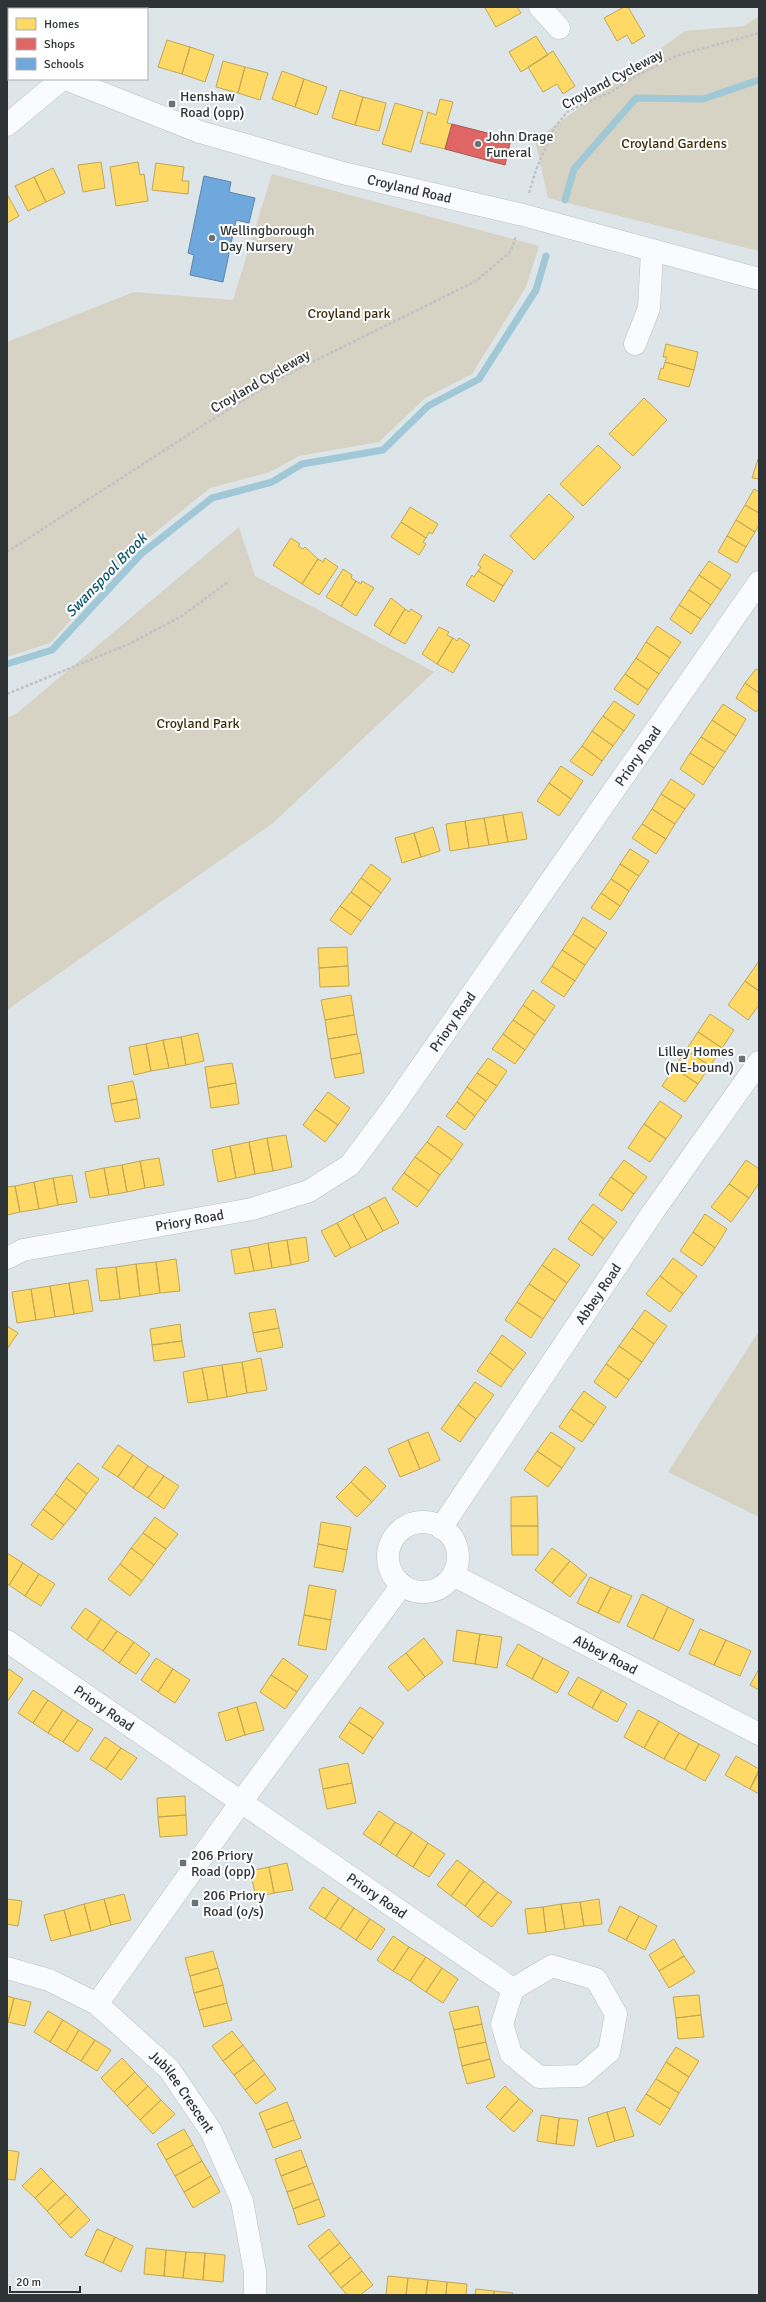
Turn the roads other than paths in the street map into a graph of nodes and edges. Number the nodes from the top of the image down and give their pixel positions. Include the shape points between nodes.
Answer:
1 (540, 7) edge
2 (559, 28) dead end
3 (61, 80) edge
4 (69, 80) edge
5 (7, 126) edge
6 (652, 250) junction
7 (759, 279) edge
8 (635, 344) dead end
9 (759, 582) edge
10 (759, 1062) edge
11 (7, 1258) edge
12 (441, 1528) junction
13 (452, 1575) junction
14 (402, 1585) junction
15 (7, 1640) edge
16 (759, 1734) edge
17 (241, 1802) junction
18 (7, 1968) edge
19 (513, 1989) junction
20 (97, 2004) junction
21 (255, 2295) edge

1 - 2 street
3 - 5 street
4 - 6 street, Croyland Road via 200,132 343,173 541,220
6 - 7 street, Croyland Road
6 - 8 street via 649,308
9 - 11 street, Priory Road via 396,1104 350,1165 309,1192 252,1209 23,1250
10 - 12 street, Abbey Road via 653,1212
12 - 13 street via 451,1537 457,1549 457,1562
12 - 14 street via 434,1524 419,1522 405,1527 394,1537 388,1551 389,1566
13 - 14 street via 441,1587 425,1591 413,1590
13 - 16 street, Abbey Road
14 - 17 street
15 - 17 street, Priory Road
17 - 19 street, Priory Road
17 - 20 street
18 - 20 street, Jubilee Crescent via 48,1980
19 - 19 street via 552,1966 596,1979 616,2014 609,2052 581,2076 539,2077 511,2054 502,2024
20 - 21 street, Jubilee Crescent via 169,2069 211,2131 242,2200 255,2272

